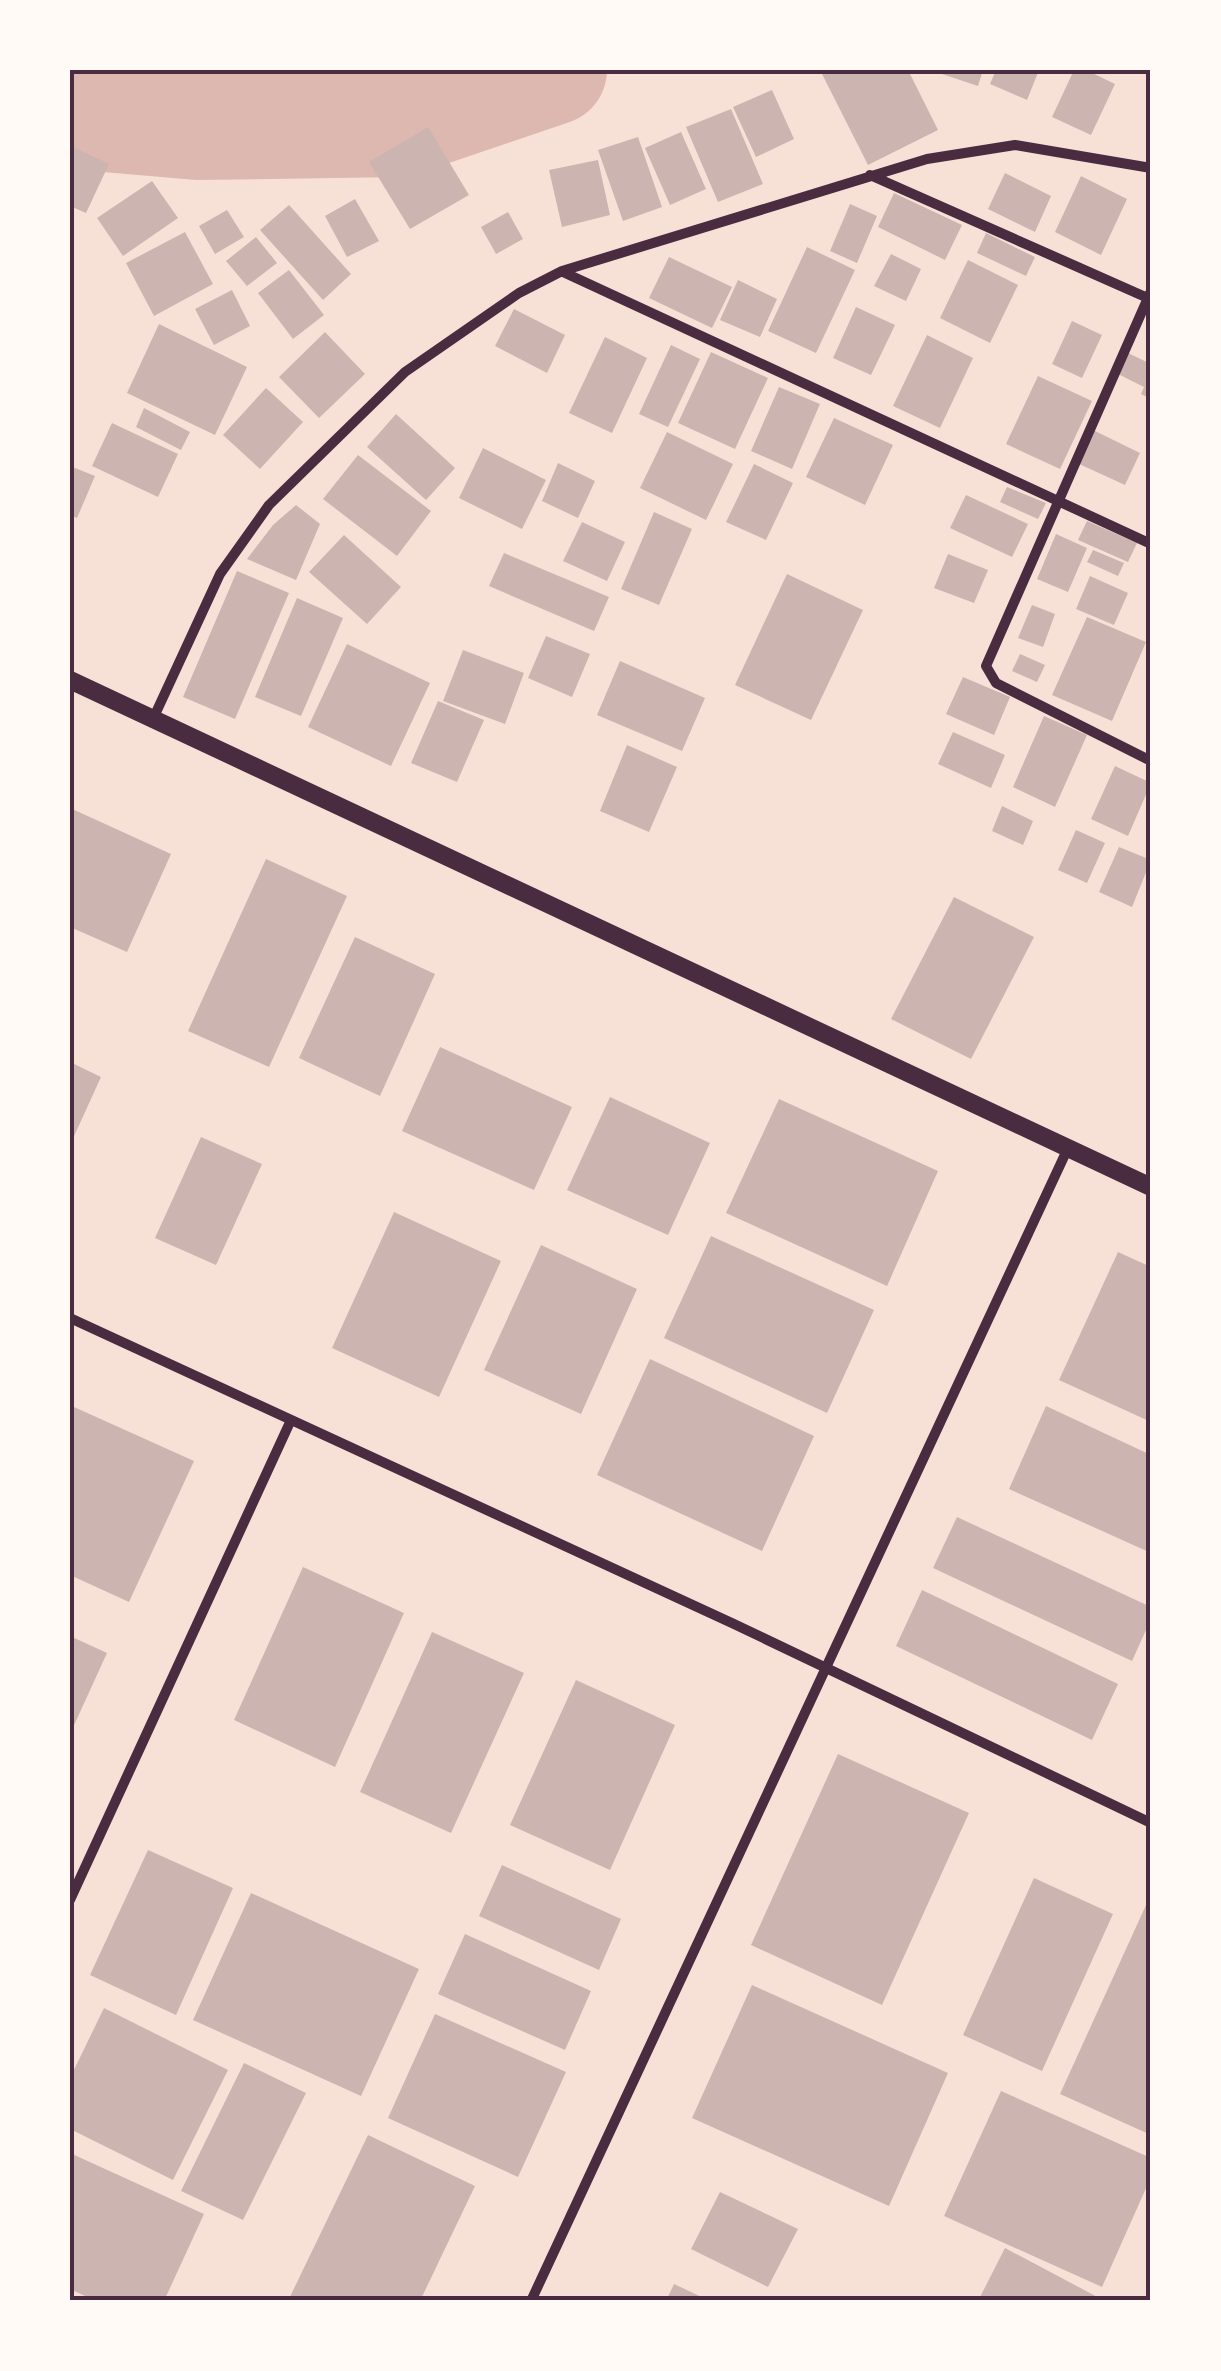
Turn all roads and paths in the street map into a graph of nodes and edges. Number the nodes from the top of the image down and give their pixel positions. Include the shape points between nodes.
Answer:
1 (1151, 168) edge
2 (870, 175) junction
3 (562, 271) junction
4 (1150, 296) edge
5 (1058, 500) junction
6 (1151, 544) edge
7 (70, 680) edge
8 (154, 719) junction
9 (1151, 761) edge
10 (1068, 1148) junction
11 (1151, 1187) edge
12 (70, 1318) edge
13 (291, 1420) junction
14 (825, 1669) junction
15 (1151, 1823) edge
16 (70, 1900) edge
17 (530, 2301) edge

1 - 2 street via 1015,145
2 - 3 street
2 - 4 street
3 - 5 street
3 - 8 street via 405,372 269,506 220,574
4 - 5 street
5 - 6 street
5 - 9 street via 986,666 996,683
7 - 8 street
8 - 10 street
10 - 11 street
10 - 14 street
12 - 13 street
13 - 14 street
13 - 16 street
14 - 15 street
14 - 17 street

